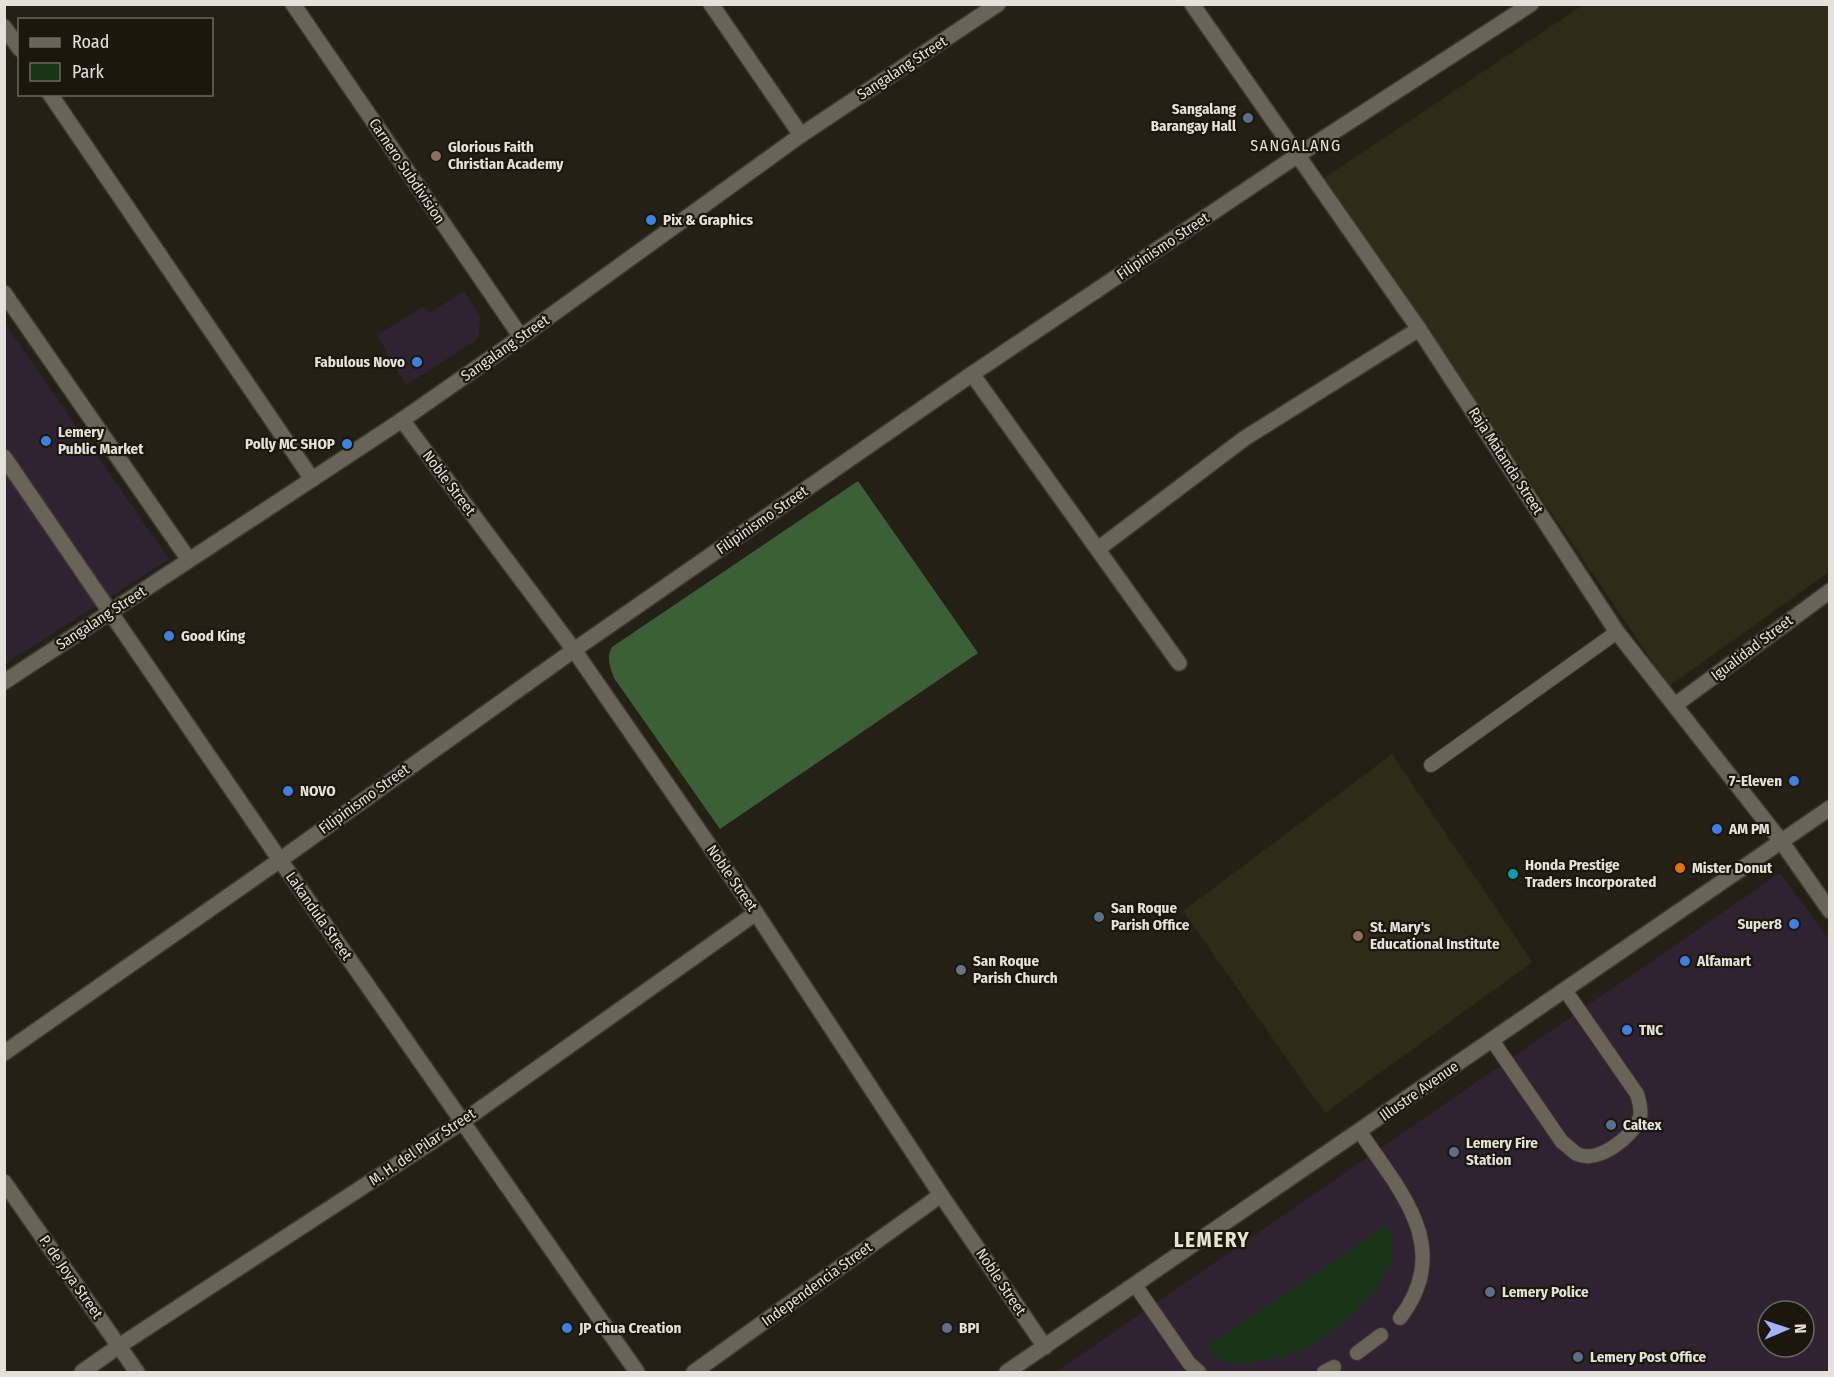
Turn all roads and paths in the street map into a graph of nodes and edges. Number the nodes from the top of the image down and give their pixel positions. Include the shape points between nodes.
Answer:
1 (293, 4) edge
2 (711, 4) edge
3 (998, 4) edge
4 (1192, 4) edge
5 (1531, 4) edge
6 (4, 27) edge
7 (18, 46) edge
8 (51, 96) edge
9 (801, 135) junction
10 (1298, 155) junction
11 (4, 293) edge
12 (1419, 329) junction
13 (521, 337) junction
14 (972, 374) junction
15 (402, 420) junction
16 (4, 457) edge
17 (312, 479) junction
18 (1098, 549) junction
19 (189, 560) junction
20 (1830, 591) edge
21 (110, 613) junction
22 (1617, 632) junction
23 (574, 650) junction
24 (1179, 663) dead end
25 (4, 682) edge
26 (1675, 705) junction
27 (1431, 765) dead end
28 (1830, 808) edge
29 (1781, 841) junction
30 (280, 860) junction
31 (1830, 911) edge
32 (756, 912) junction
33 (1565, 990) junction
34 (1492, 1040) junction
35 (4, 1053) edge
36 (462, 1122) junction
37 (1360, 1132) junction
38 (4, 1182) edge
39 (941, 1195) junction
40 (1135, 1285) junction
41 (1400, 1318) dead end
42 (1381, 1335) dead end
43 (119, 1346) junction
44 (1045, 1347) junction
45 (1357, 1353) dead end
46 (82, 1372) edge
47 (136, 1372) edge
48 (637, 1372) edge
49 (694, 1372) edge
50 (1007, 1372) edge
51 (1199, 1372) edge

1 - 13 street, Carnero Subdivision
2 - 9 street
3 - 9 street, Sangalang Street
4 - 10 street, Raja Matanda Street
5 - 10 street, Filipinismo Street
6 - 7 street
8 - 17 street
9 - 13 street, Sangalang Street
10 - 12 street, Raja Matanda Street
10 - 14 street, Filipinismo Street
11 - 19 street
12 - 18 street via 1245,438
12 - 22 street, Raja Matanda Street
13 - 15 street, Sangalang Street
14 - 18 street
14 - 23 street, Filipinismo Street
15 - 17 street, Sangalang Street
15 - 23 street, Noble Street
16 - 21 street, Lakandula Street
17 - 19 street, Sangalang Street
18 - 24 street
19 - 21 street, Sangalang Street
20 - 26 street, Igualidad Street
21 - 25 street, Sangalang Street
21 - 30 street, Lakandula Street
22 - 26 street, Raja Matanda Street
22 - 27 lane
23 - 30 street, Filipinismo Street
23 - 32 street, Noble Street
26 - 29 street, Raja Matanda Street
28 - 29 street, Illustre Avenue
29 - 31 street, Raja Matanda Street
29 - 33 street, Illustre Avenue
30 - 35 street, Filipinismo Street
30 - 36 street, Lakandula Street
32 - 36 street, M. H. del Pilar Street
32 - 39 street, Noble Street
33 - 34 street, Illustre Avenue
33 - 34 lane via 1637,1094 1640,1116 1627,1138 1603,1153 1589,1157 1576,1154 1562,1142
34 - 37 street, Illustre Avenue
36 - 43 street, M. H. del Pilar Street
36 - 48 street, Lakandula Street
37 - 40 street, Illustre Avenue
37 - 41 lane via 1407,1201 1419,1230 1423,1271 1417,1293
38 - 43 street, P. de Joya Street
39 - 44 street, Noble Street
39 - 49 street, Independencia Street
40 - 44 street, Illustre Avenue
40 - 51 lane via 1189,1364
42 - 45 lane
43 - 46 street, M. H. del Pilar Street
43 - 47 street, P. de Joya Street
44 - 50 street, Illustre Avenue

